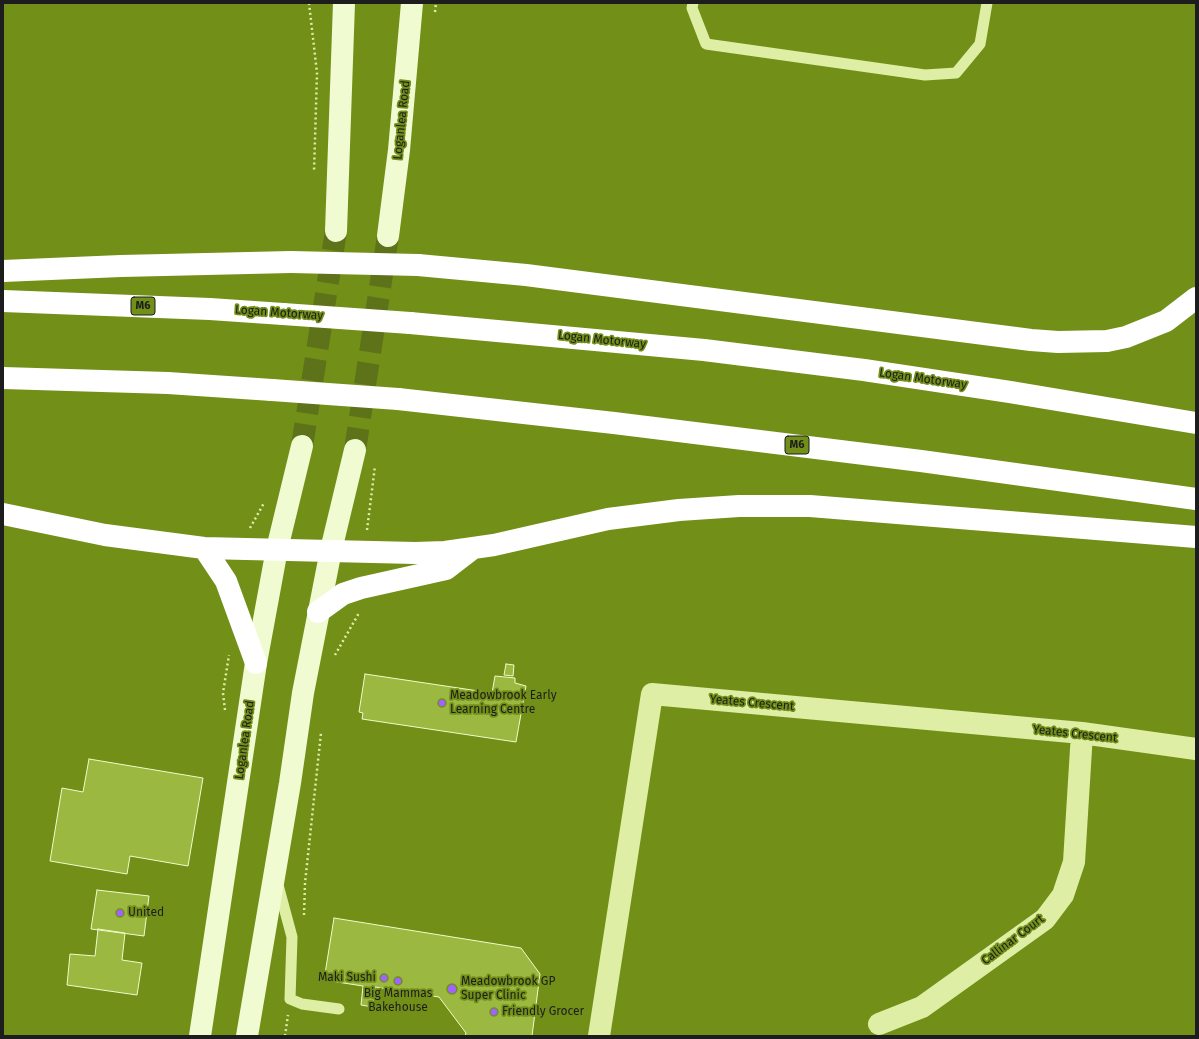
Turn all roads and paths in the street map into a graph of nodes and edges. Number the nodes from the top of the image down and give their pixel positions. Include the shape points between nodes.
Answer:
1 (309, 3) edge
2 (344, 3) edge
3 (412, 3) edge
4 (693, 3) edge
5 (987, 3) edge
6 (314, 175) dead end
7 (336, 231) tunnel mouth
8 (388, 236) tunnel mouth
9 (3, 271) edge
10 (1196, 298) edge
11 (3, 301) edge
12 (3, 378) edge
13 (1196, 423) edge
14 (302, 446) tunnel mouth
15 (355, 450) tunnel mouth
16 (376, 459) dead end
17 (267, 499) dead end
18 (1196, 499) edge
19 (3, 514) edge
20 (1196, 538) edge
21 (204, 548) junction
22 (473, 548) junction
23 (245, 549) junction
24 (278, 549) junction
25 (331, 550) junction
26 (364, 552) junction
27 (361, 588) junction
28 (318, 612) junction
29 (334, 657) dead end
30 (256, 663) junction
31 (322, 729) dead end
32 (1082, 733) junction
33 (1196, 749) edge
34 (275, 873) junction
35 (304, 920) dead end
36 (290, 999) junction
37 (339, 1009) dead end
38 (878, 1024) dead end
39 (200, 1036) edge
40 (247, 1036) edge
41 (284, 1036) edge
42 (599, 1036) edge

1 - 6 path via 317,73
2 - 7 main road
3 - 8 main road, Loganlea Road via 400,150
4 - 5 lane via 692,8 706,44 925,75 956,73 980,44
9 - 10 highway, bridge via 291,262 418,265 519,274 1058,342 1107,341 1126,337 1166,321
11 - 13 highway, Logan Motorway / M6, bridge via 210,309 410,322 704,350 864,370
12 - 18 highway, M6, bridge via 160,382 398,399 543,414 897,458
14 - 24 main road, Loganlea Road
15 - 25 main road
16 - 26 path
17 - 23 path via 248,532
19 - 21 highway via 105,535
20 - 22 highway via 776,505 709,507 608,519
21 - 23 highway
21 - 30 highway via 226,582
22 - 26 highway via 415,553
22 - 27 highway via 446,569
23 - 24 highway
24 - 25 highway
24 - 30 main road, Loganlea Road
25 - 26 highway
25 - 28 main road
27 - 28 highway via 343,594
27 - 29 path via 361,610
28 - 34 main road via 302,692
30 - 39 main road, Loganlea Road
31 - 35 path via 305,883
32 - 33 street, Yeates Crescent
32 - 38 street, Callinar Court via 1074,862 1063,895 1044,919 922,1007
32 - 42 street, Yeates Crescent via 652,694
34 - 36 lane via 292,937
34 - 40 main road
36 - 37 lane via 302,1004
36 - 41 path

